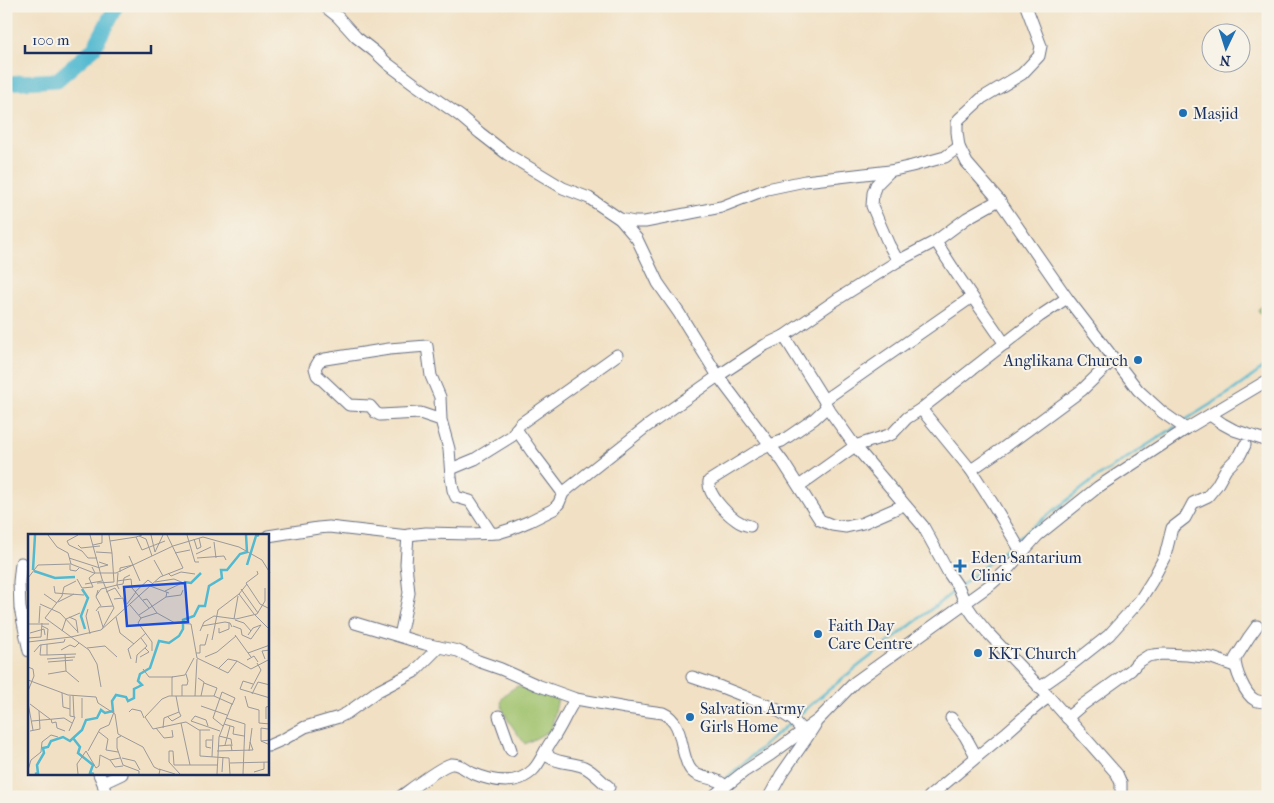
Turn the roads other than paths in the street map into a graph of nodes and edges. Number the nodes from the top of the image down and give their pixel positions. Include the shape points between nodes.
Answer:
1 (324, 6) edge
2 (1026, 6) edge
3 (959, 147) junction
4 (890, 171) junction
5 (999, 200) junction
6 (620, 219) junction
7 (936, 242) junction
8 (898, 261) junction
9 (972, 297) junction
10 (1067, 298) junction
11 (784, 336) junction
12 (1005, 344) junction
13 (617, 355) dead end
14 (1114, 359) junction
15 (718, 376) junction
16 (1268, 380) edge
17 (825, 404) junction
18 (921, 409) junction
19 (1210, 415) junction
20 (441, 420) junction
21 (516, 429) junction
22 (1186, 429) junction
23 (1268, 441) edge
24 (770, 445) junction
25 (855, 446) junction
26 (1245, 446) dead end
27 (451, 469) junction
28 (971, 470) junction
29 (800, 486) junction
30 (563, 493) junction
31 (904, 505) junction
32 (750, 526) dead end
33 (492, 533) junction
34 (269, 536) edge
35 (408, 536) junction
36 (1022, 553) junction
37 (21, 563) dead end
38 (965, 603) junction
39 (355, 623) dead end
40 (1257, 626) dead end
41 (400, 636) junction
42 (28, 647) edge
43 (439, 647) junction
44 (1235, 666) junction
45 (692, 677) dead end
46 (1039, 688) junction
47 (1049, 697) junction
48 (576, 699) junction
49 (1268, 702) edge
50 (499, 716) dead end
51 (951, 718) dead end
52 (1067, 718) junction
53 (818, 720) junction
54 (803, 731) junction
55 (269, 746) edge
56 (511, 750) dead end
57 (546, 750) junction
58 (976, 756) junction
59 (101, 778) edge
60 (725, 786) junction
61 (609, 787) dead end
62 (106, 797) edge
63 (400, 797) edge
64 (712, 797) edge
65 (769, 797) edge
66 (929, 797) edge
67 (1121, 797) edge

1 - 6 street via 388,64 507,154 563,188 590,198
2 - 3 street via 1041,46 1039,56 1022,74 982,98 959,119
3 - 4 street via 944,157
3 - 5 street via 967,163
4 - 6 street via 805,181 767,189 721,207 645,222
4 - 8 street via 876,185 872,206
5 - 7 street via 967,218
5 - 10 street
6 - 15 street via 637,239 658,283
7 - 8 street
7 - 9 street
8 - 11 street
9 - 12 street
9 - 17 street
10 - 12 street
10 - 14 street
11 - 15 street
11 - 17 street
12 - 18 street
13 - 21 street
14 - 22 street via 1138,390
14 - 28 street via 1082,390
15 - 24 street
15 - 30 street via 646,427
16 - 19 street
17 - 24 street via 814,419 782,441
17 - 25 street
18 - 25 street via 892,434
18 - 28 street
19 - 22 street
19 - 23 street via 1234,430
20 - 20 street via 440,397 431,376 427,346 324,359 316,366 317,375 349,405 370,406 380,414 420,413
20 - 27 street
21 - 27 street via 512,436 475,459
21 - 30 street
22 - 36 street via 1098,487 1037,536
24 - 29 street
24 - 32 street via 710,482 709,486 718,502 735,519
25 - 29 street
25 - 31 street
26 - 46 street via 1208,496 1194,503 1185,518 1172,528 1165,556 1140,600 1109,635
27 - 33 street via 456,496 470,501
28 - 36 street
29 - 31 street via 820,520 840,527 863,523
30 - 33 street via 554,509 511,529
31 - 38 street via 923,526
33 - 35 street
34 - 35 street via 329,527
35 - 41 street via 409,593
36 - 38 street via 1006,571
37 - 42 street via 20,608
38 - 46 street
38 - 53 street via 855,682
39 - 41 street
40 - 44 street via 1235,659
41 - 43 street
43 - 48 street via 458,651
43 - 55 street via 414,672 390,683 347,713 305,727
44 - 49 street via 1248,693 1257,701
44 - 52 street via 1212,658 1153,655 1137,663
45 - 54 street via 774,708
46 - 47 street
47 - 52 street
47 - 58 street
48 - 57 street
48 - 60 street via 668,715 677,725 686,762 692,771
50 - 56 street
51 - 58 street
52 - 67 street via 1117,774
53 - 54 street
53 - 65 street
54 - 60 street
57 - 61 street via 549,757 583,767
57 - 63 street via 528,775 514,781 485,778 455,763 441,768
58 - 66 street
59 - 62 street
60 - 64 street

